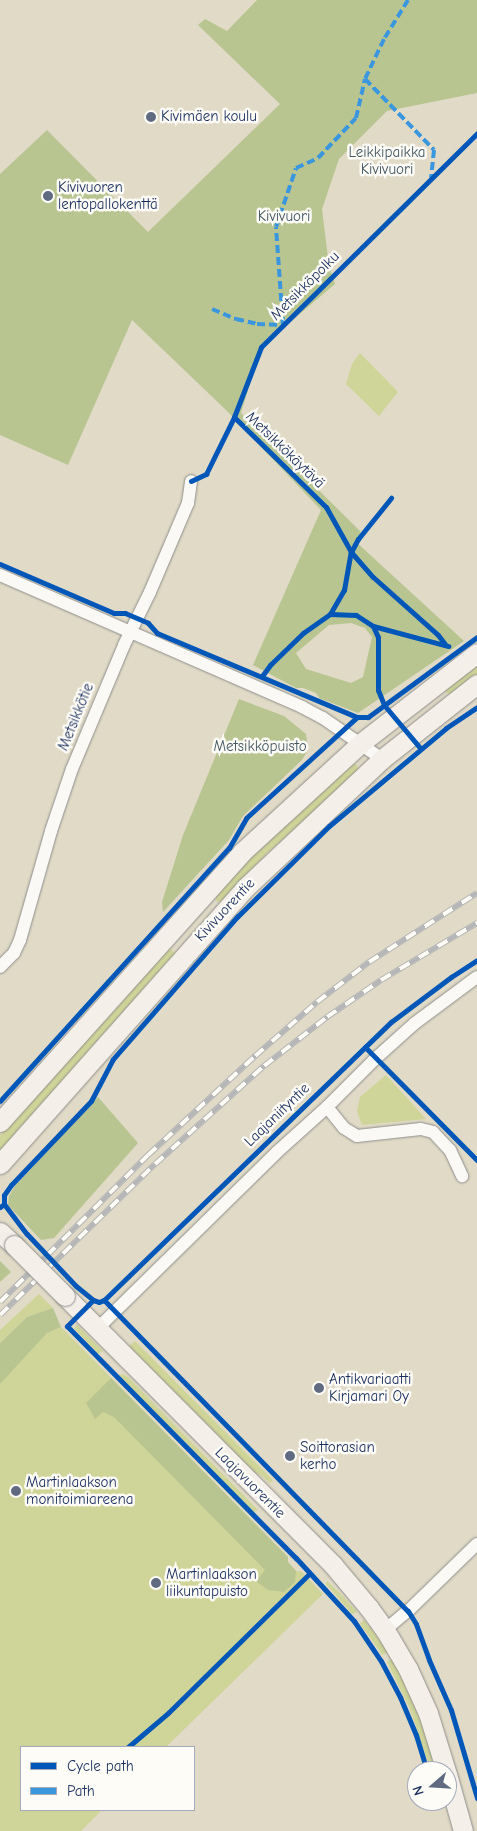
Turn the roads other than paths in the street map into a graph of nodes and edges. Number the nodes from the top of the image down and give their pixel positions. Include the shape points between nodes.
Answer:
1 (191, 481) dead end
2 (0, 575) edge
3 (131, 632) junction
4 (477, 653) edge
5 (477, 684) edge
6 (361, 744) junction
7 (382, 759) junction
8 (0, 966) edge
9 (477, 977) edge
10 (327, 1107) junction
11 (0, 1122) edge
12 (0, 1164) edge
13 (462, 1176) dead end
14 (0, 1232) edge
15 (97, 1329) junction
16 (477, 1544) edge
17 (385, 1630) junction
18 (443, 1761) edge
19 (457, 1809) edge
20 (463, 1831) edge

1 - 3 street, Metsikkötie via 188,503
2 - 3 street
3 - 6 street via 302,707
3 - 8 street, Metsikkötie via 70,777 20,940 14,953
4 - 6 street, Kivivuorentie
5 - 7 street, Kivivuorentie
6 - 7 street
6 - 11 street, Kivivuorentie via 242,852
7 - 12 street, Kivivuorentie via 244,888
9 - 10 street, Laajaniityntie via 415,1023
10 - 13 street via 344,1128 356,1136 421,1129 433,1132 450,1150
10 - 15 street, Laajaniityntie
14 - 15 street, Laajavuorentie, bridge
15 - 17 street, Laajavuorentie via 333,1565
16 - 17 street
17 - 18 street, Laajavuorentie via 408,1668 428,1713
19 - 20 street, Laajavuorentie

